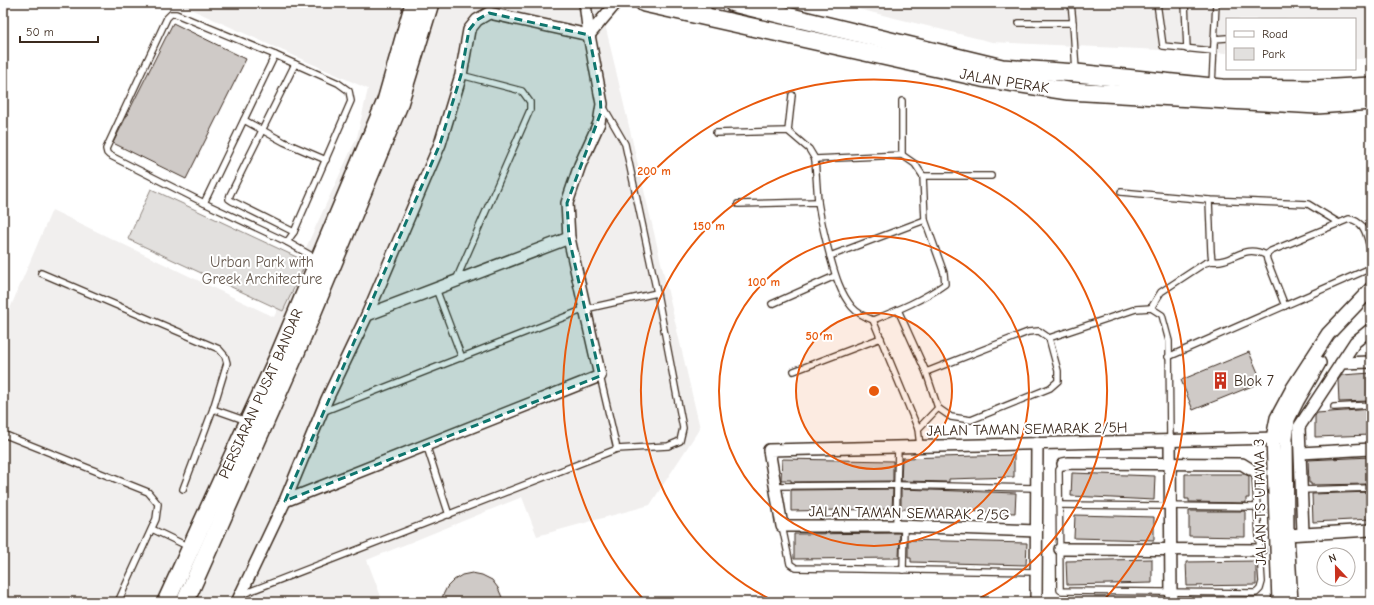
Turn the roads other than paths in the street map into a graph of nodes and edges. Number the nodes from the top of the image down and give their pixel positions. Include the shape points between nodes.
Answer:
1 (414, 3) edge
2 (430, 3) edge
3 (586, 3) edge
4 (616, 3) edge
5 (644, 3) edge
6 (733, 3) edge
7 (914, 3) edge
8 (919, 3) edge
9 (1071, 3) edge
10 (1157, 3) edge
11 (1185, 3) edge
12 (1216, 3) edge
13 (707, 10) edge
14 (1019, 23) dead end
15 (1073, 23) junction
16 (589, 35) junction
17 (1226, 38) edge
18 (1214, 39) junction
19 (1187, 48) junction
20 (1214, 51) junction
21 (275, 55) junction
22 (295, 64) junction
23 (1076, 73) junction
24 (461, 75) junction
25 (1371, 86) edge
26 (1212, 87) junction
27 (792, 95) dead end
28 (902, 101) dead end
29 (1371, 101) edge
30 (602, 104) junction
31 (244, 120) junction
32 (262, 130) junction
33 (788, 131) junction
34 (716, 133) dead end
35 (902, 155) junction
36 (815, 159) junction
37 (326, 160) junction
38 (923, 176) junction
39 (991, 176) dead end
40 (1121, 192) dead end
41 (1209, 200) junction
42 (818, 202) junction
43 (204, 203) junction
44 (738, 204) dead end
45 (925, 220) junction
46 (1339, 223) junction
47 (294, 232) junction
48 (569, 238) junction
49 (288, 242) junction
50 (1371, 252) edge
51 (1266, 254) junction
52 (830, 256) junction
53 (319, 260) junction
54 (1212, 260) junction
55 (1371, 268) edge
56 (41, 273) dead end
57 (835, 276) junction
58 (456, 282) junction
59 (436, 289) junction
60 (1371, 289) edge
61 (657, 293) junction
62 (1371, 301) edge
63 (772, 304) dead end
64 (1284, 306) junction
65 (1151, 308) junction
66 (585, 309) junction
67 (898, 310) junction
68 (367, 316) junction
69 (873, 320) junction
70 (1371, 328) edge
71 (881, 338) junction
72 (1049, 338) junction
73 (1168, 357) junction
74 (462, 358) junction
75 (1371, 362) edge
76 (1341, 363) junction
77 (794, 371) dead end
78 (926, 372) junction
79 (600, 376) junction
80 (1371, 405) edge
81 (1334, 407) dead end
82 (938, 408) junction
83 (213, 409) junction
84 (322, 412) junction
85 (249, 422) junction
86 (918, 429) junction
87 (3, 434) edge
88 (1280, 438) junction
89 (1170, 440) junction
90 (1037, 443) junction
91 (426, 444) junction
92 (898, 446) junction
93 (920, 446) junction
94 (617, 449) junction
95 (1371, 449) edge
96 (1301, 453) junction
97 (1170, 463) junction
98 (1063, 464) joint
99 (1250, 469) joint
100 (775, 486) junction
101 (897, 486) junction
102 (1036, 488) junction
103 (1371, 488) edge
104 (183, 489) dead end
105 (1301, 490) junction
106 (285, 501) junction
107 (1059, 505) junction
108 (1170, 507) junction
109 (1257, 507) junction
110 (449, 515) junction
111 (782, 526) junction
112 (900, 526) junction
113 (152, 529) junction
114 (1371, 530) edge
115 (1036, 531) junction
116 (1303, 534) junction
117 (1287, 535) junction
118 (191, 548) junction
119 (1060, 549) junction
120 (1170, 550) junction
121 (1260, 550) junction
122 (903, 570) junction
123 (1036, 572) junction
124 (1171, 597) edge
125 (239, 598) edge
126 (118, 602) edge
127 (166, 602) edge
128 (186, 602) edge
129 (1036, 602) edge
130 (1279, 602) edge
131 (1291, 602) edge

1 - 53 main road, PERSIARAN PUSAT BANDAR via 386,101
2 - 128 main road, PERSIARAN PUSAT BANDAR via 398,107 294,357
3 - 16 street
4 - 16 street
5 - 13 main road, JALAN PERAK
6 - 23 main road, JALAN PERAK via 1002,68
7 - 8 lane
9 - 15 lane
10 - 19 lane via 1163,46
11 - 19 lane
12 - 18 lane
13 - 29 main road, JALAN PERAK via 982,78 1068,91 1317,105
14 - 15 lane
15 - 23 lane
16 - 24 street via 489,13 477,20 469,30
16 - 30 street
17 - 18 lane
18 - 20 lane
19 - 20 lane
20 - 26 lane
21 - 22 lane
21 - 31 lane
21 - 43 lane via 176,14 171,14 168,18 106,149 109,155
22 - 32 lane
22 - 37 lane via 349,91 351,101
23 - 26 main road, JALAN PERAK
24 - 58 lane via 522,91 530,102 530,110
24 - 68 street via 440,144
25 - 26 main road, JALAN PERAK via 1317,89
27 - 33 lane
28 - 35 lane
30 - 48 street via 599,123 580,165 567,203
30 - 61 lane via 625,144
31 - 32 lane
31 - 43 lane
32 - 37 lane
32 - 47 lane via 229,199
33 - 34 lane
33 - 36 lane via 809,149
35 - 36 lane
35 - 38 lane via 915,164
36 - 42 lane
37 - 47 lane
38 - 39 lane
38 - 45 lane
40 - 41 lane
41 - 46 lane via 1308,204
41 - 54 lane
42 - 44 lane
42 - 52 lane
43 - 49 lane
45 - 52 lane
45 - 67 lane via 944,273 945,284
46 - 50 lane via 1356,220 1362,225
46 - 51 lane
47 - 49 lane
48 - 58 street
48 - 66 street
49 - 53 lane
51 - 54 lane via 1252,250 1223,260
51 - 64 lane
52 - 57 lane
53 - 85 main road, PERSIARAN PUSAT BANDAR
54 - 65 lane via 1161,292
55 - 64 lane
56 - 83 lane via 219,349 227,364
57 - 63 lane
57 - 69 lane via 852,307 861,315
58 - 59 street
59 - 68 street
59 - 74 lane
60 - 88 street, JALAN TS UTAMA 3 via 1328,334 1296,382 1277,418
61 - 66 lane
61 - 94 lane via 683,428 680,440 668,446
62 - 88 street, JALAN TS UTAMA 3 via 1330,343 1297,400
64 - 73 lane
65 - 72 lane via 1136,309
65 - 73 lane via 1162,315 1169,341
66 - 74 lane
66 - 79 street
67 - 69 lane
67 - 78 lane
68 - 84 street
69 - 71 lane
70 - 76 street via 1355,342
71 - 77 lane
71 - 86 lane
72 - 78 lane via 1039,331 1028,332
72 - 82 lane via 1058,371 1058,381 1050,388 971,420 951,418
73 - 89 lane
74 - 84 lane
75 - 76 street
76 - 96 street via 1299,427
78 - 82 lane
79 - 91 street
79 - 94 lane
80 - 81 lane
82 - 86 lane
83 - 85 lane
83 - 104 lane
84 - 106 street
85 - 118 main road, PERSIARAN PUSAT BANDAR
86 - 93 lane
87 - 113 lane via 148,492 158,504
88 - 89 street, JALAN TAMAN SEMARAK 2/5H
88 - 117 street, JALAN TS UTAMA 3
88 - 130 street, JALAN TS UTAMA 3
89 - 90 street, JALAN TAMAN SEMARAK 2/5H
89 - 97 street
90 - 93 street, JALAN TAMAN SEMARAK 2/5H
90 - 102 street
91 - 106 street
91 - 110 lane
92 - 93 street, JALAN TAMAN SEMARAK 2/5H
92 - 100 street, JALAN TAMAN SEMARAK 2/5H via 769,450
92 - 101 lane
94 - 110 lane
95 - 96 street
96 - 105 street
97 - 98 street
97 - 99 street via 1242,464
97 - 108 street
98 - 107 lane via 1059,470
99 - 109 lane via 1255,476
100 - 101 lane
100 - 111 street
101 - 102 lane
101 - 112 lane
102 - 115 street
103 - 105 lane
105 - 116 street
106 - 125 street
107 - 108 lane
107 - 119 lane
108 - 109 lane
108 - 120 street
109 - 121 lane
110 - 125 lane
111 - 112 street, JALAN TAMAN SEMARAK 2/5G
111 - 122 lane via 790,564 793,567
112 - 115 street, JALAN TAMAN SEMARAK 2/5G
112 - 122 lane
113 - 118 lane
113 - 126 lane
114 - 116 street
115 - 123 street
116 - 117 street
117 - 131 street, JALAN TS UTAMA 3
118 - 127 main road, PERSIARAN PUSAT BANDAR
119 - 120 street
119 - 124 lane via 1062,591
120 - 121 street
120 - 124 street
121 - 124 lane via 1262,582 1256,593
122 - 123 lane
123 - 129 street

